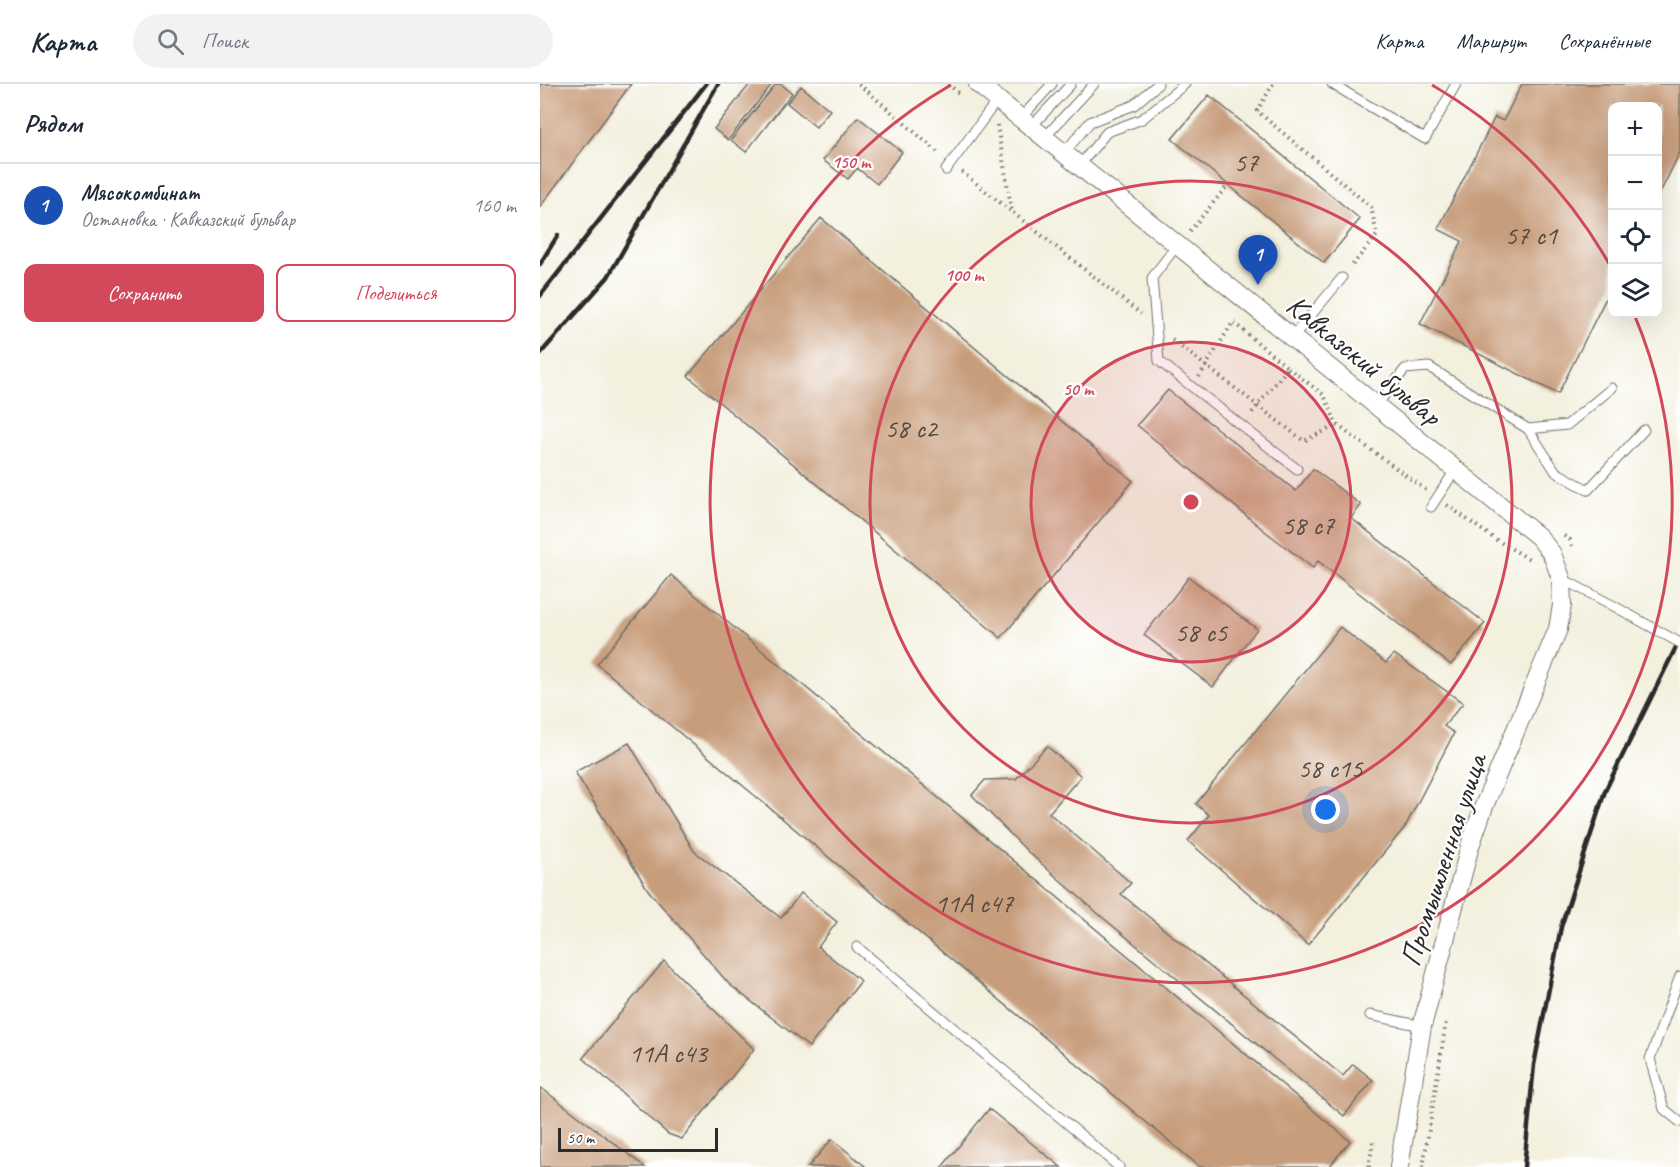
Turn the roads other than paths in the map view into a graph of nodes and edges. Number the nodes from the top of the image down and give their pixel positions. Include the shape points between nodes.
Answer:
1 (978, 84) edge
2 (1052, 84) edge
3 (1071, 84) edge
4 (1094, 84) edge
5 (1158, 84) edge
6 (1185, 84) edge
7 (1332, 84) edge
8 (1456, 84) edge
9 (998, 99) junction
10 (1033, 127) junction
11 (1064, 153) junction
12 (948, 166) road end
13 (1079, 166) junction
14 (1183, 239) junction
15 (1342, 278) road end
16 (1292, 339) junction
17 (1612, 388) dead end
18 (1376, 406) junction
19 (1528, 429) junction
20 (1644, 430) dead end
21 (1297, 469) dead end
22 (1456, 469) junction
23 (1431, 507) dead end
24 (1561, 578) junction
25 (1680, 643) edge
26 (857, 947) dead end
27 (1680, 976) edge
28 (1370, 1015) dead end
29 (1422, 1026) junction
30 (1680, 1122) edge
31 (1119, 1167) edge
32 (1399, 1167) edge

1 - 9 street, Кавказский бульвар
2 - 10 lane
3 - 10 lane
4 - 10 lane
5 - 11 lane via 1134,105 1090,122
6 - 13 lane via 1142,119 1107,132
7 - 8 lane via 1425,138
9 - 10 street, Кавказский бульвар
9 - 12 lane
10 - 11 street, Кавказский бульвар
11 - 13 street, Кавказский бульвар
13 - 14 street, Кавказский бульвар
14 - 16 street, Кавказский бульвар
14 - 21 lane via 1152,278 1159,361
15 - 16 lane
16 - 18 street, Кавказский бульвар
17 - 19 lane via 1567,425
18 - 19 lane via 1405,369 1429,367
18 - 22 street, Кавказский бульвар
19 - 20 lane via 1557,472 1588,490
22 - 23 lane
22 - 24 street, Кавказский бульвар via 1539,537 1552,554
24 - 25 lane, bridge
24 - 29 street, Промышленная улица via 1563,605 1558,629 1470,846
26 - 31 lane
27 - 30 lane via 1650,1059 1664,1109
28 - 29 lane
29 - 32 street, Промышленная улица

